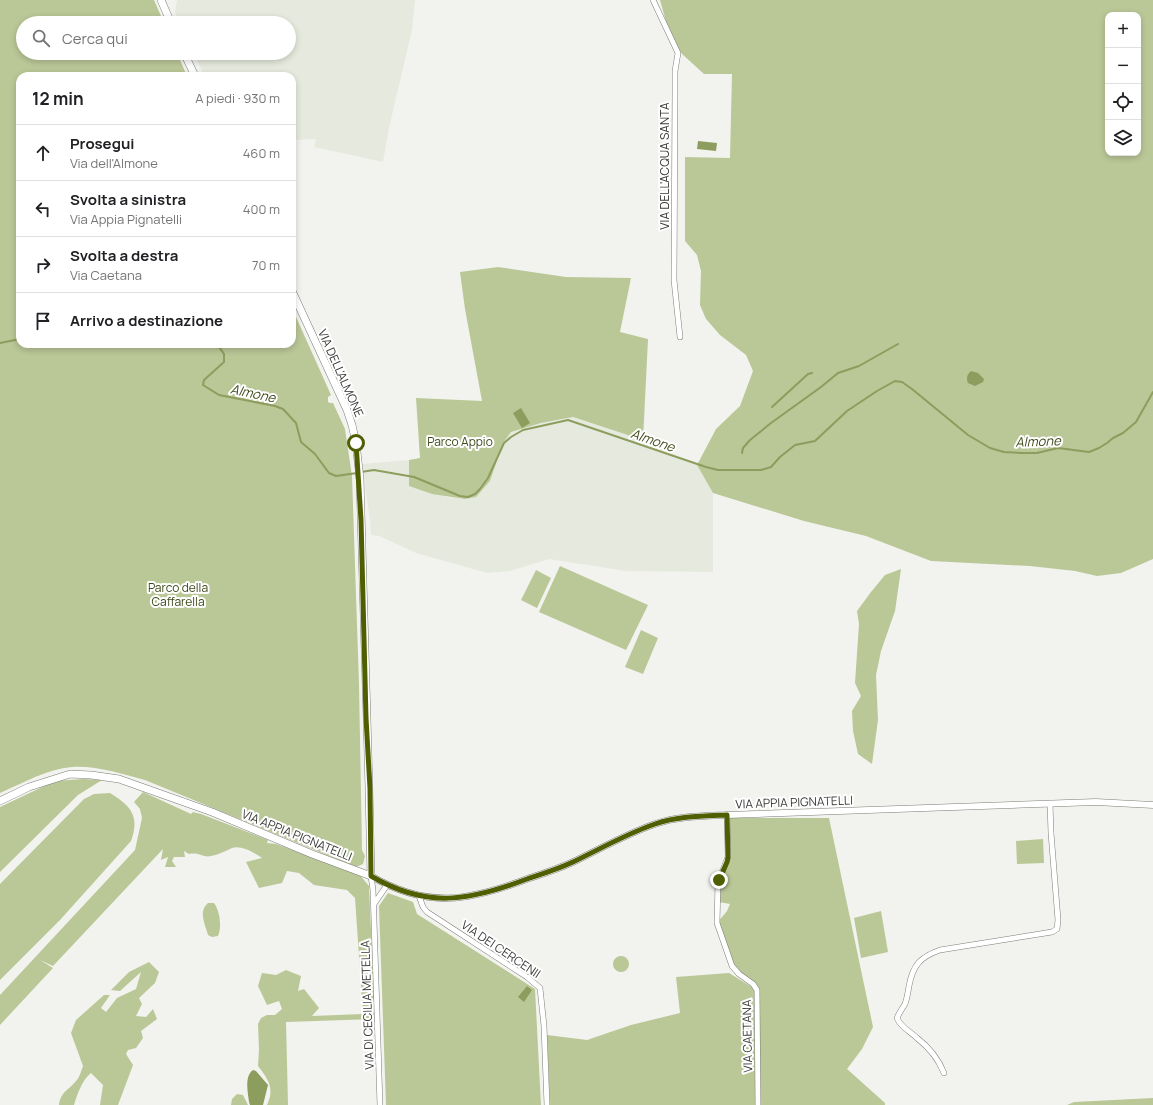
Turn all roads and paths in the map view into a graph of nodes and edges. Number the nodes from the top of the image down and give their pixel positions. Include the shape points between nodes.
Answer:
1 (161, 0) edge
2 (653, 0) edge
3 (168, 16) edge
4 (187, 60) edge
5 (193, 72) edge
6 (296, 300) edge
7 (680, 337) dead end
8 (0, 801) edge
9 (1050, 804) junction
10 (1153, 805) edge
11 (727, 815) junction
12 (371, 876) junction
13 (387, 885) junction
14 (419, 896) junction
15 (374, 905) junction
16 (944, 1074) dead end
17 (380, 1105) edge
18 (547, 1105) edge
19 (758, 1105) edge

1 - 3 main road
2 - 7 street, VIA DELL'ACQUA SANTA via 678,53 675,71 674,280
4 - 5 main road
6 - 12 main road, VIA DELL'ALMONE via 347,410 356,443 360,479
8 - 12 main road, VIA APPIA PIGNATELLI via 29,787 70,774 91,774 119,779 212,812
9 - 10 street, VIA APPIA PIGNATELLI via 1111,802
9 - 11 street, VIA APPIA PIGNATELLI
9 - 16 street via 1057,929 1052,932 940,950 924,957 915,966 911,976 905,1004 896,1018 899,1024 933,1052
11 - 14 street, VIA APPIA PIGNATELLI via 657,823 631,832 571,863 474,896 451,899
11 - 19 street, VIA CAETANA via 728,857 718,883 716,920 732,966 753,984 756,990
12 - 13 street, VIA APPIA PIGNATELLI
12 - 15 street, VIA DI CECILIA METELLA
13 - 14 street, VIA APPIA PIGNATELLI
13 - 15 street
14 - 18 street, VIA DEI CERCENII via 427,912 540,988
15 - 17 street, VIA DI CECILIA METELLA

